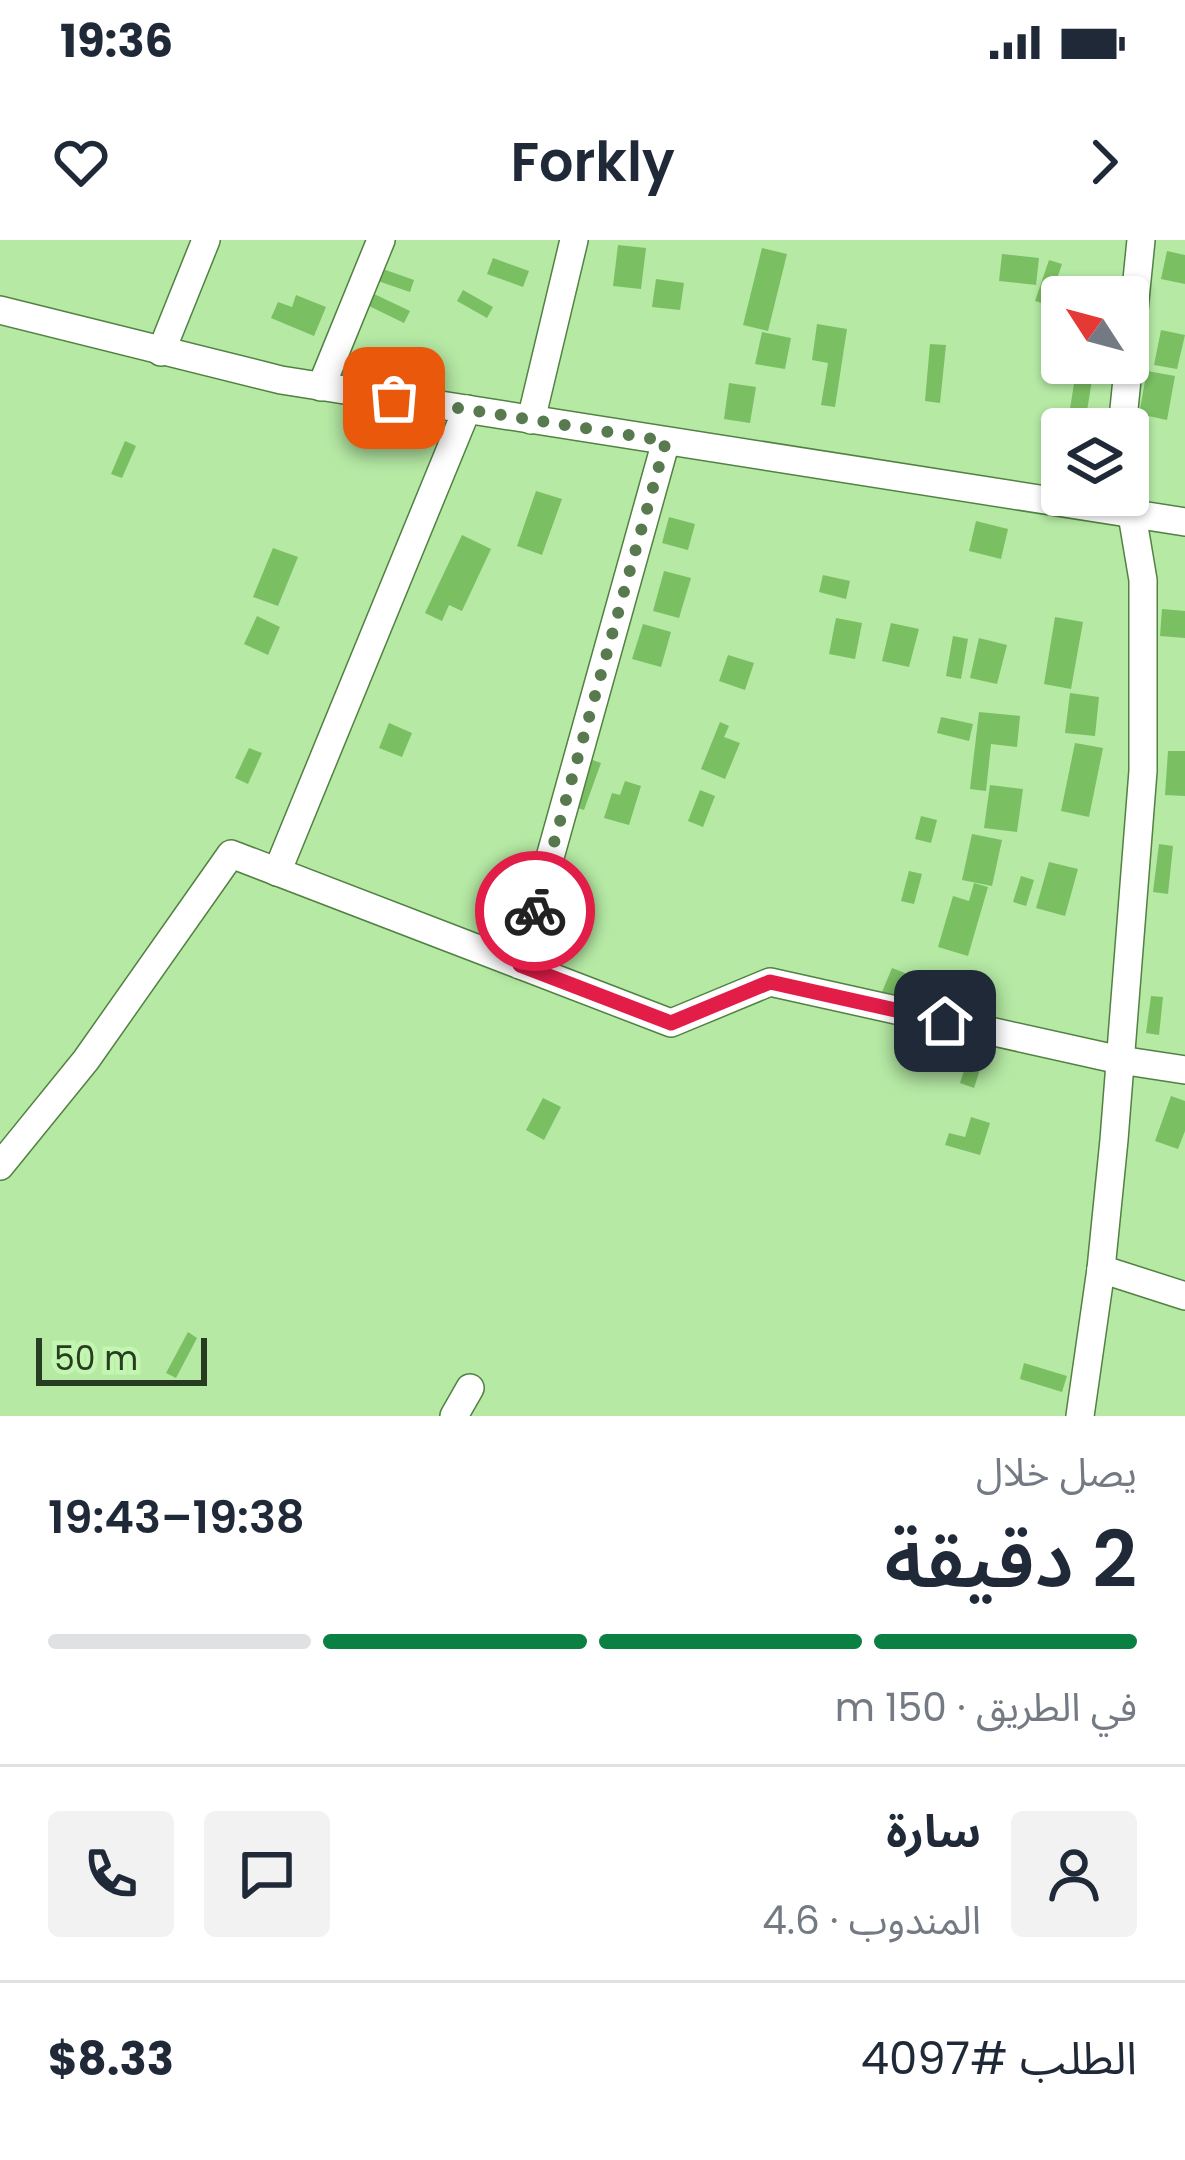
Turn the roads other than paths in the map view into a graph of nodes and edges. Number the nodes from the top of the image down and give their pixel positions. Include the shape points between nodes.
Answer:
1 (206, 240) edge
2 (381, 240) edge
3 (574, 240) edge
4 (1141, 240) edge
5 (0, 310) edge
6 (161, 352) junction
7 (321, 387) junction
8 (1124, 408) edge
9 (467, 410) junction
10 (531, 419) junction
11 (666, 441) junction
12 (1041, 490) edge
13 (1149, 509) edge
14 (1132, 516) edge
15 (1185, 522) edge
16 (277, 872) junction
17 (520, 965) junction
18 (1120, 1060) junction
19 (1185, 1070) edge
20 (0, 1166) edge
21 (1101, 1268) junction
22 (1185, 1296) edge
23 (470, 1388) dead end
24 (454, 1416) edge
25 (1080, 1416) edge

1 - 6 street
2 - 7 street
3 - 10 street
4 - 8 street
5 - 6 street
6 - 7 street
7 - 9 street
9 - 10 street
9 - 16 street
10 - 11 street
11 - 12 street
11 - 17 street
13 - 15 street
14 - 18 street via 1143,580 1143,770
16 - 17 street
16 - 20 street via 230,854 86,1060
17 - 18 street via 671,1023 770,982
18 - 19 street
18 - 21 street
21 - 22 street
21 - 25 street
23 - 24 street

